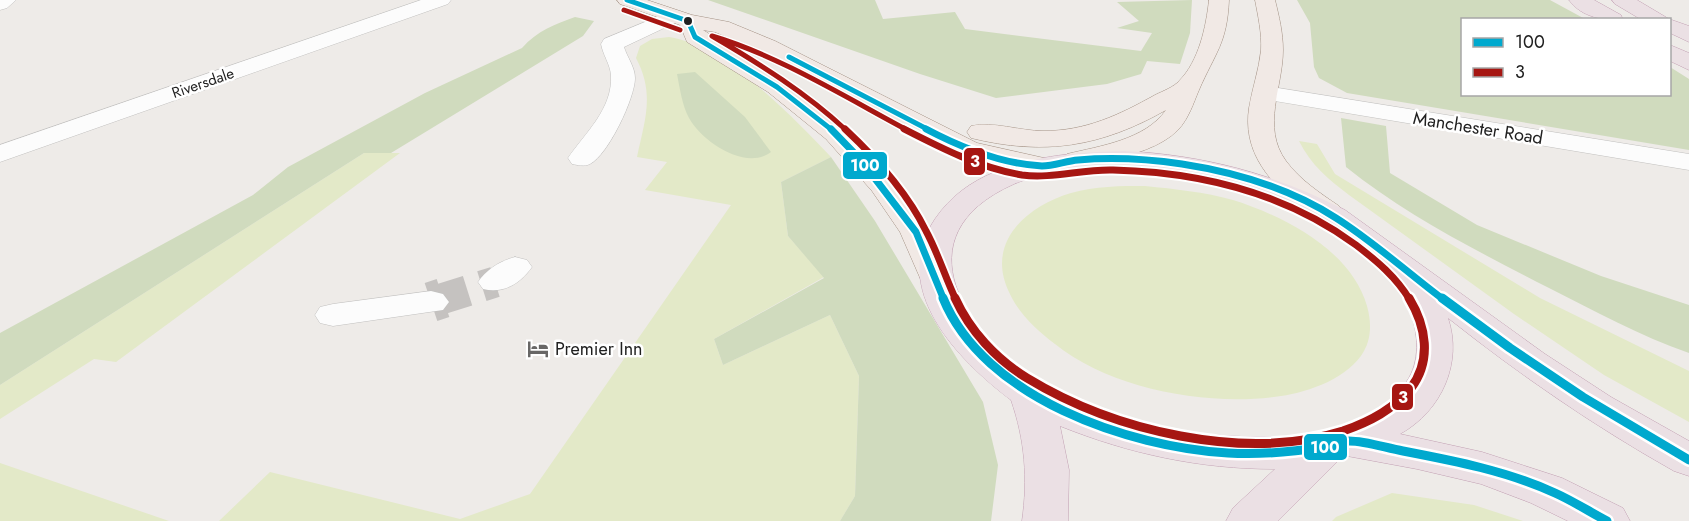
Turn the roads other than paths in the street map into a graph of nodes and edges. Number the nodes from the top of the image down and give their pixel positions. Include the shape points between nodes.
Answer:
1 (6, 0) edge
2 (439, 0) edge
3 (1219, 0) edge
4 (1265, 0) edge
5 (1579, 0) edge
6 (1622, 0) edge
7 (638, 1) edge
8 (0, 4) edge
9 (1609, 18) edge
10 (1655, 18) edge
11 (681, 19) junction
12 (1671, 26) edge
13 (1689, 35) edge
14 (1671, 53) edge
15 (1689, 63) edge
16 (811, 68) junction
17 (1189, 86) junction
18 (1266, 93) junction
19 (0, 154) edge
20 (582, 158) dead end
21 (1077, 160) junction
22 (1689, 162) edge
23 (1043, 166) junction
24 (1333, 216) junction
25 (1396, 265) junction
26 (936, 279) junction
27 (431, 302) tunnel mouth
28 (333, 315) dead end
29 (1028, 391) junction
30 (1337, 444) junction
31 (1689, 460) edge
32 (1045, 521) edge
33 (1249, 521) edge
34 (1607, 521) edge

1 - 8 street
2 - 19 street, Riversdale
3 - 17 main road via 1211,51
4 - 18 main road via 1272,51
5 - 9 highway
6 - 10 highway
7 - 11 main road
11 - 16 main road via 721,27
11 - 20 street via 612,44 623,78 611,120
11 - 26 main road via 695,37 777,87 830,128 860,159 916,232
12 - 13 highway
14 - 15 highway
16 - 17 main road via 856,76 981,132 1031,140 1099,132
16 - 23 main road via 967,149
17 - 21 main road via 1175,117 1157,132 1133,145
18 - 22 street, Manchester Road
18 - 24 main road via 1262,131 1270,157 1296,190
21 - 23 highway
21 - 24 highway via 1153,160 1210,169 1289,194
23 - 26 highway via 994,183 961,206 940,235 935,253
24 - 25 highway
25 - 30 highway via 1419,295 1434,328 1432,373 1406,410 1384,425
25 - 31 highway via 1574,391
26 - 29 highway via 952,320 971,345
27 - 28 street
29 - 30 highway via 1074,415 1124,434 1175,446 1282,453
29 - 32 highway via 1047,455 1050,491
30 - 33 highway
30 - 34 highway via 1442,457 1512,476 1555,493

